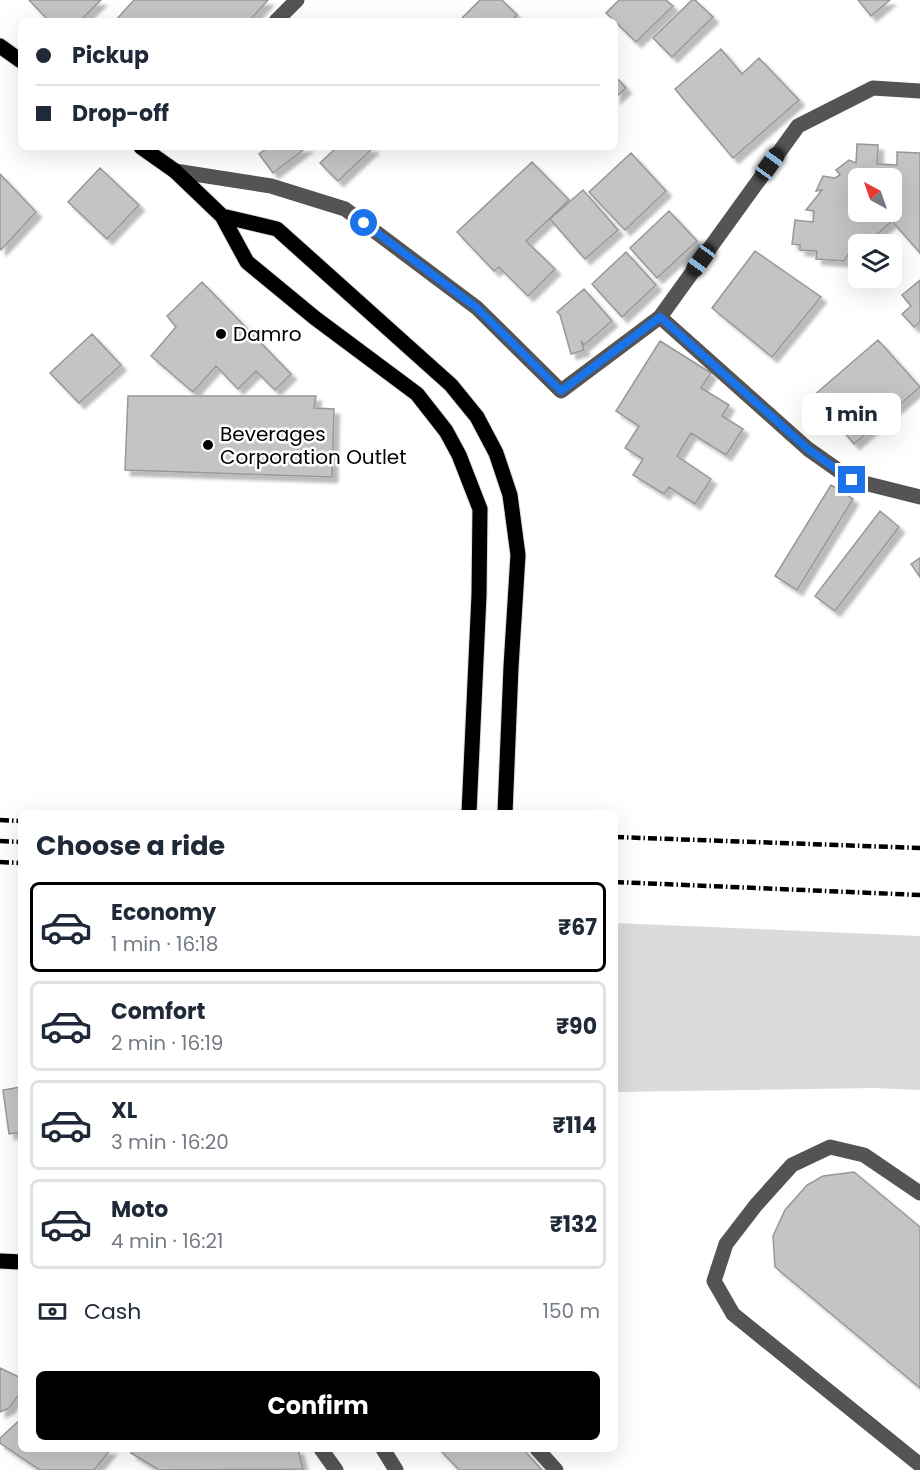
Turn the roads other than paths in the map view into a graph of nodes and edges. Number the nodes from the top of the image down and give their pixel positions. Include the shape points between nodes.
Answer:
1 (297, 0) edge
2 (279, 18) edge
3 (0, 46) edge
4 (18, 59) edge
5 (920, 90) edge
6 (149, 150) edge
7 (175, 171) junction
8 (222, 216) junction
9 (660, 317) junction
10 (920, 497) edge
11 (469, 810) edge
12 (505, 810) edge
13 (920, 1193) edge
14 (0, 1261) edge
15 (18, 1262) edge
16 (323, 1452) edge
17 (385, 1452) edge
18 (540, 1452) edge
19 (920, 1465) edge
20 (336, 1470) edge
21 (396, 1470) edge
22 (556, 1470) edge

1 - 2 street
3 - 4 main road
5 - 9 street via 873,88 798,126
6 - 7 main road
7 - 8 main road
7 - 9 street via 271,186 345,209 477,308 561,391
8 - 11 main road via 247,262 417,394 459,455 480,508
8 - 12 main road via 277,230 451,385 477,417 496,453 510,495 518,555
9 - 10 street via 808,449 852,480
13 - 19 street via 864,1155 830,1147 792,1165 756,1205 726,1244 714,1281 733,1314
14 - 15 main road
16 - 20 street
17 - 21 street
18 - 22 street

